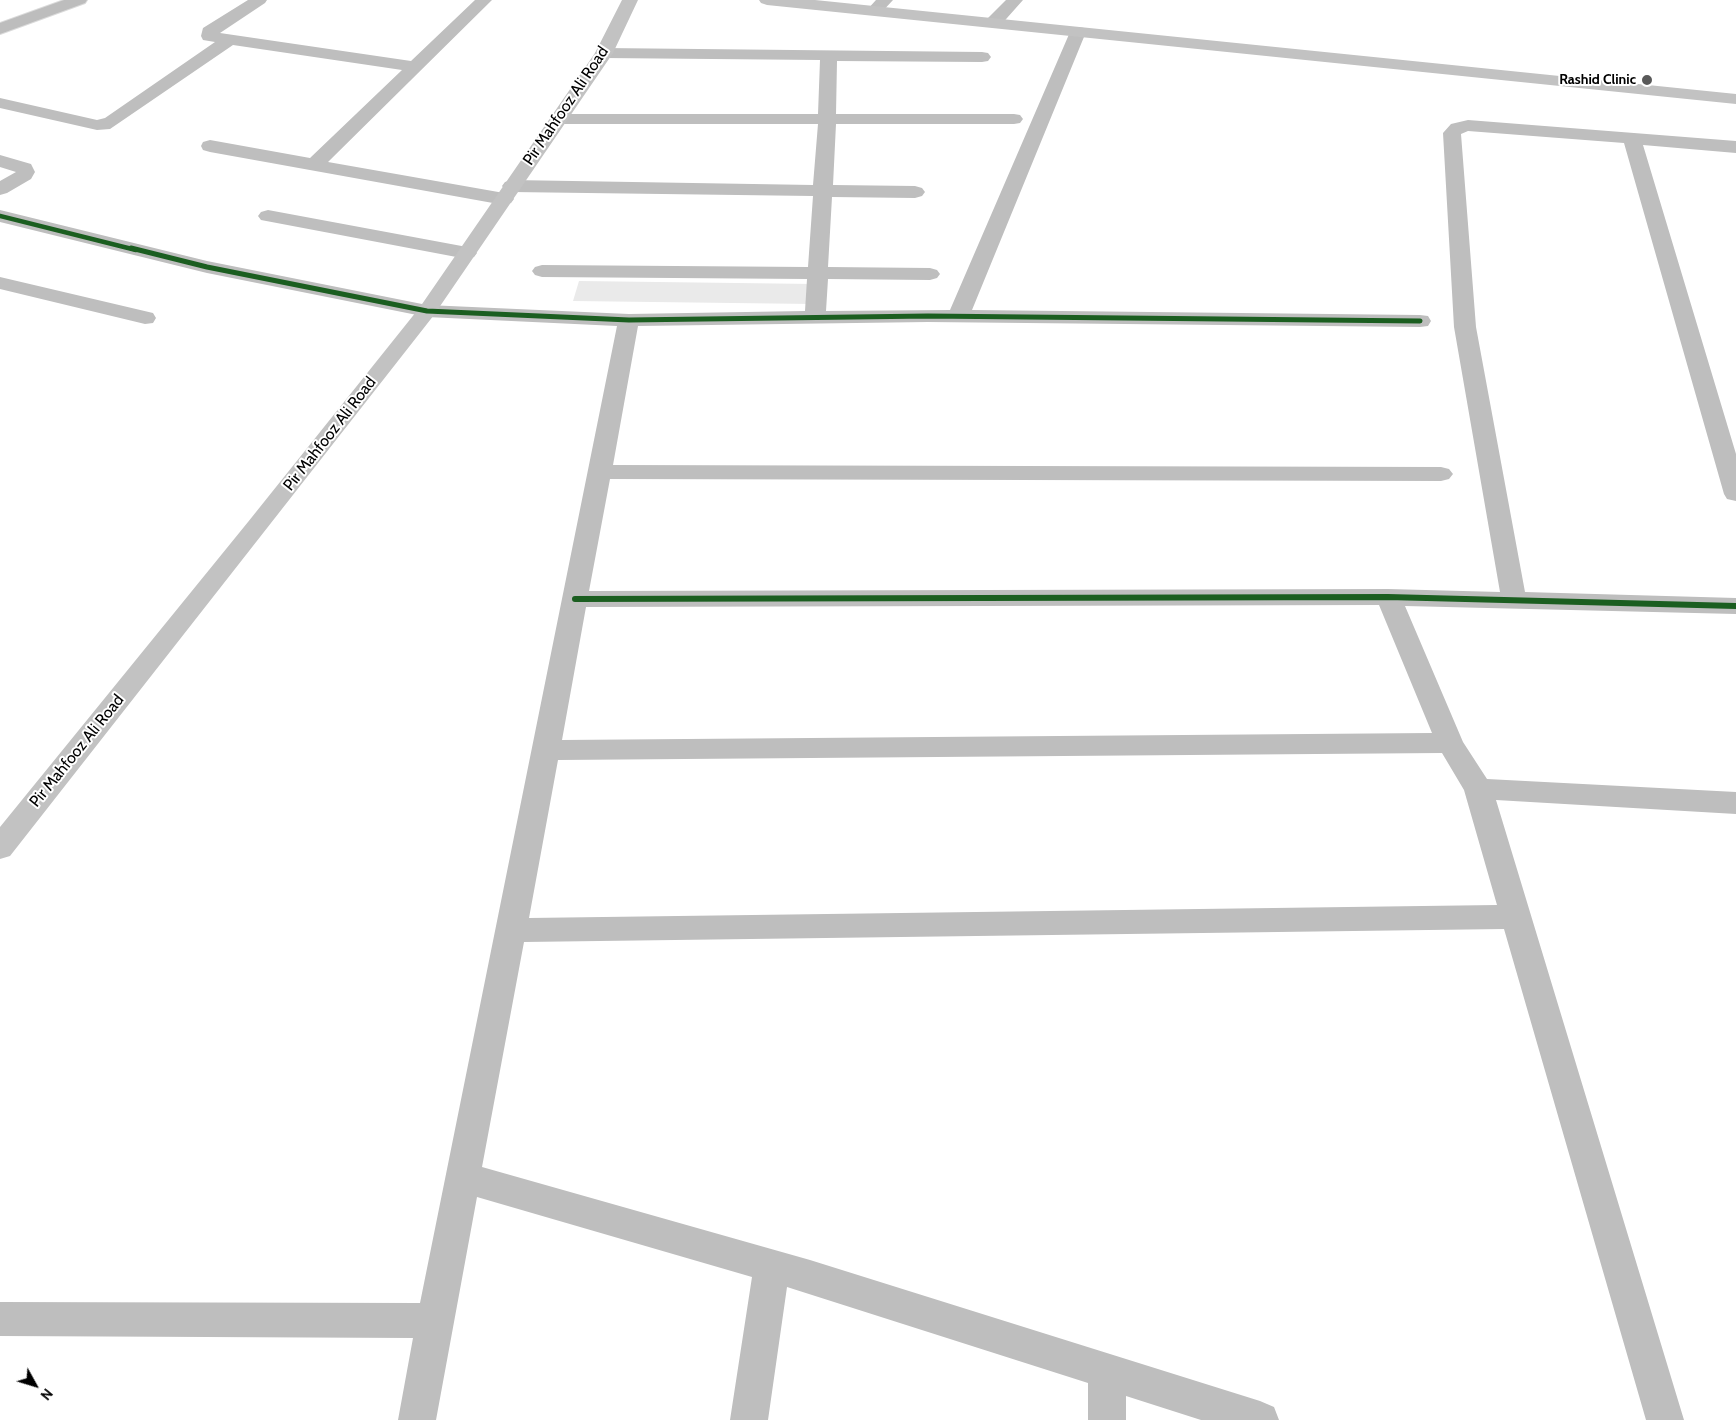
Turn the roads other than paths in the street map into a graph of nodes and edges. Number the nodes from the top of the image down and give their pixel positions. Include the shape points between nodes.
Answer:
1 (79, 0) edge
2 (259, 0) edge
3 (484, 0) edge
4 (630, 0) edge
5 (766, 0) edge
6 (1015, 0) edge
7 (880, 6) edge
8 (992, 23) junction
9 (0, 29) edge
10 (1078, 32) junction
11 (229, 40) junction
12 (604, 53) junction
13 (829, 55) junction
14 (982, 57) dead end
15 (414, 67) junction
16 (1736, 99) edge
17 (0, 103) edge
18 (559, 119) junction
19 (827, 119) junction
20 (1014, 120) dead end
21 (1632, 138) junction
22 (210, 146) dead end
23 (1736, 147) edge
24 (0, 161) edge
25 (314, 165) junction
26 (0, 189) edge
27 (822, 190) junction
28 (915, 192) dead end
29 (508, 193) junction
30 (0, 216) edge
31 (268, 216) dead end
32 (467, 253) junction
33 (542, 271) dead end
34 (817, 274) junction
35 (930, 274) dead end
36 (0, 283) edge
37 (427, 311) junction
38 (958, 317) junction
39 (145, 318) dead end
40 (814, 318) junction
41 (629, 320) junction
42 (1420, 321) dead end
43 (600, 472) junction
44 (1441, 474) dead end
45 (1736, 494) edge
46 (1388, 597) junction
47 (575, 599) junction
48 (1514, 600) junction
49 (1736, 606) edge
50 (1450, 743) junction
51 (546, 750) junction
52 (1478, 789) junction
53 (1736, 803) edge
54 (0, 848) edge
55 (1516, 917) junction
56 (510, 930) junction
57 (462, 1177) junction
58 (772, 1266) junction
59 (0, 1319) edge
60 (434, 1321) junction
61 (1107, 1372) junction
62 (417, 1420) edge
63 (749, 1420) edge
64 (1107, 1420) edge
65 (1260, 1420) edge
66 (1665, 1420) edge

1 - 9 main road
2 - 11 street via 209,32 209,36 214,38
3 - 15 street
4 - 12 street, Pir Mahfooz Ali Road
5 - 7 street
6 - 8 street
7 - 8 street
8 - 10 street
10 - 16 street
10 - 38 street
11 - 15 street
11 - 17 street via 104,125
12 - 13 street
12 - 18 street, Pir Mahfooz Ali Road
13 - 14 street
13 - 19 street
15 - 25 street
18 - 19 street
18 - 29 street, Pir Mahfooz Ali Road
19 - 20 street
19 - 27 street
21 - 23 street
21 - 45 street
21 - 48 street via 1468,125 1452,133 1465,327
22 - 25 street
24 - 26 street via 24,168 26,172
25 - 29 street
27 - 28 street
27 - 29 street
27 - 34 street
29 - 32 street, Pir Mahfooz Ali Road
30 - 37 street via 207,267
31 - 32 street
32 - 37 street, Pir Mahfooz Ali Road
33 - 34 street
34 - 35 street
34 - 40 street
36 - 39 street
37 - 41 street
37 - 54 street, Pir Mahfooz Ali Road
38 - 40 street
38 - 42 street
40 - 41 street
41 - 43 street
43 - 44 street
43 - 47 street
46 - 47 street
46 - 48 street
46 - 50 street
47 - 51 street
48 - 49 street
50 - 51 street
50 - 52 street
51 - 56 street
52 - 53 street
52 - 55 street
55 - 56 street
55 - 66 street
56 - 57 street
57 - 58 street
57 - 60 street
58 - 61 street
58 - 63 street
59 - 60 street
60 - 62 street
61 - 64 street
61 - 65 street

